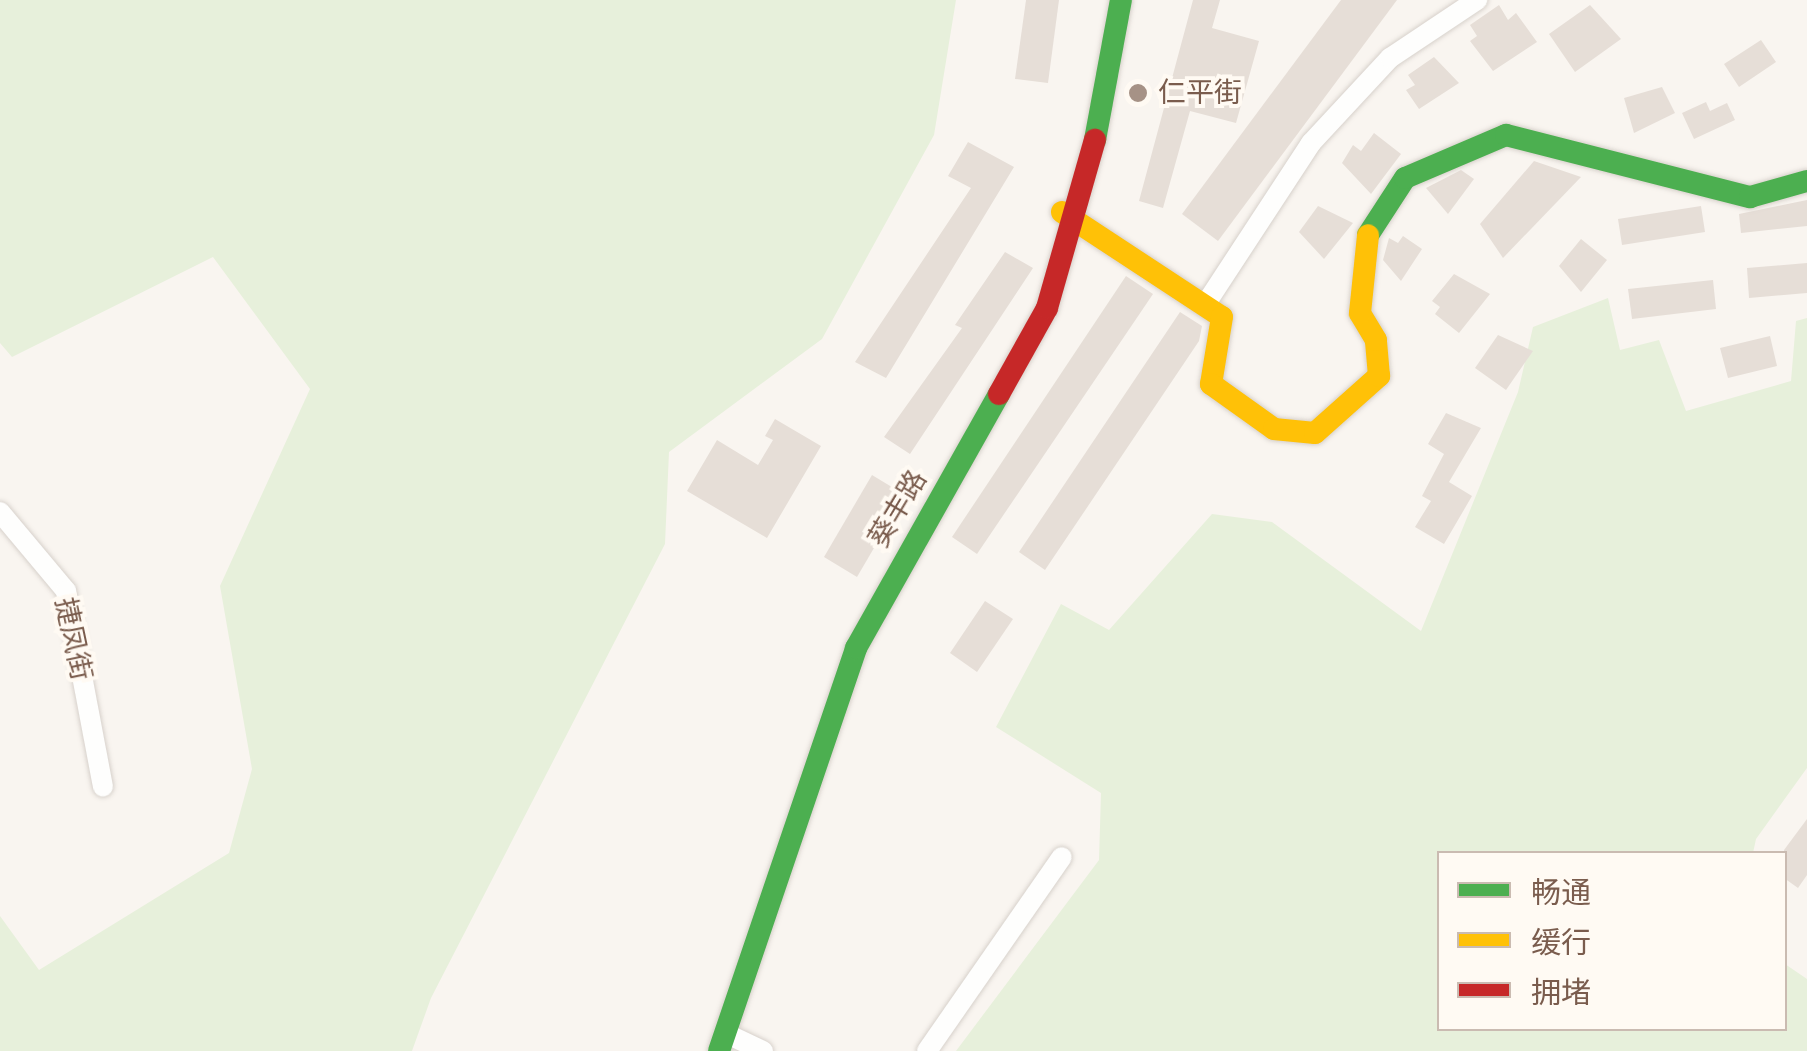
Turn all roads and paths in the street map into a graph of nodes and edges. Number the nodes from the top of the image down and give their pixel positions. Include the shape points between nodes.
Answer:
1 (1102, 0) edge
2 (1121, 0) edge
3 (1477, 0) edge
4 (1807, 180) edge
5 (1069, 216) junction
6 (1205, 305) junction
7 (0, 512) edge
8 (102, 787) dead end
9 (1062, 857) dead end
10 (722, 1042) edge
11 (701, 1051) edge
12 (763, 1051) edge
13 (927, 1051) edge

1 - 5 main road, 葵丰路
2 - 5 main road, 葵丰路
3 - 6 street via 1390,58 1312,143
4 - 6 main road via 1750,197 1506,135 1456,151 1405,178 1366,236 1360,312 1376,340 1379,376 1315,432 1274,429 1212,384 1222,317
5 - 6 main road
5 - 10 main road, 葵丰路 via 1024,353 856,648
5 - 11 main road, 葵丰路 via 996,370 855,607
7 - 8 street, 捷凤街 via 66,591
9 - 13 street
10 - 12 street

